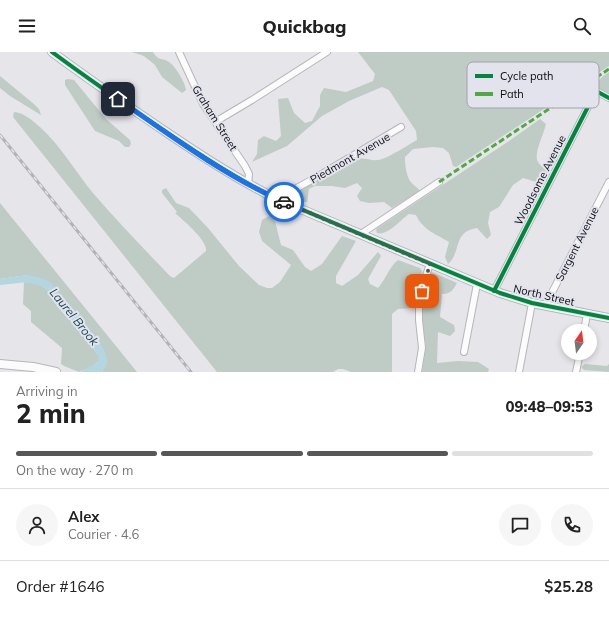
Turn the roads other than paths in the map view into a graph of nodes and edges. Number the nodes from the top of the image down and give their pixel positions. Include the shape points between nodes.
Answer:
1 (52, 52) edge
2 (179, 52) edge
3 (327, 52) edge
4 (599, 93) edge
5 (609, 98) edge
6 (587, 108) edge
7 (215, 122) junction
8 (401, 127) dead end
9 (439, 182) dead end
10 (609, 182) edge
11 (248, 184) junction
12 (277, 199) junction
13 (361, 234) junction
14 (430, 264) junction
15 (476, 284) junction
16 (494, 291) junction
17 (532, 303) junction
18 (545, 306) junction
19 (587, 314) junction
20 (609, 318) edge
21 (585, 324) edge
22 (464, 352) dead end
23 (579, 360) edge
24 (0, 364) edge
25 (56, 372) edge
26 (418, 372) edge
27 (519, 372) edge
28 (576, 372) edge

1 - 11 main road, North Street via 150,122
2 - 7 street, Graham Street via 203,104
3 - 7 street
4 - 5 street, Woodsome Avenue
6 - 16 street, Woodsome Avenue
7 - 11 street, Graham Street via 245,166 249,174
8 - 12 street, Piedmont Avenue
9 - 13 street
10 - 18 street, Sargent Avenue
11 - 12 main road, North Street
12 - 13 main road, North Street
13 - 14 main road, North Street
14 - 15 main road, North Street
14 - 26 street via 419,305 422,344
15 - 16 main road, North Street
15 - 22 street
16 - 17 main road, North Street
17 - 18 main road, North Street
17 - 27 street
18 - 19 main road, North Street
19 - 20 main road, North Street
19 - 21 street
23 - 28 street
24 - 25 main road

